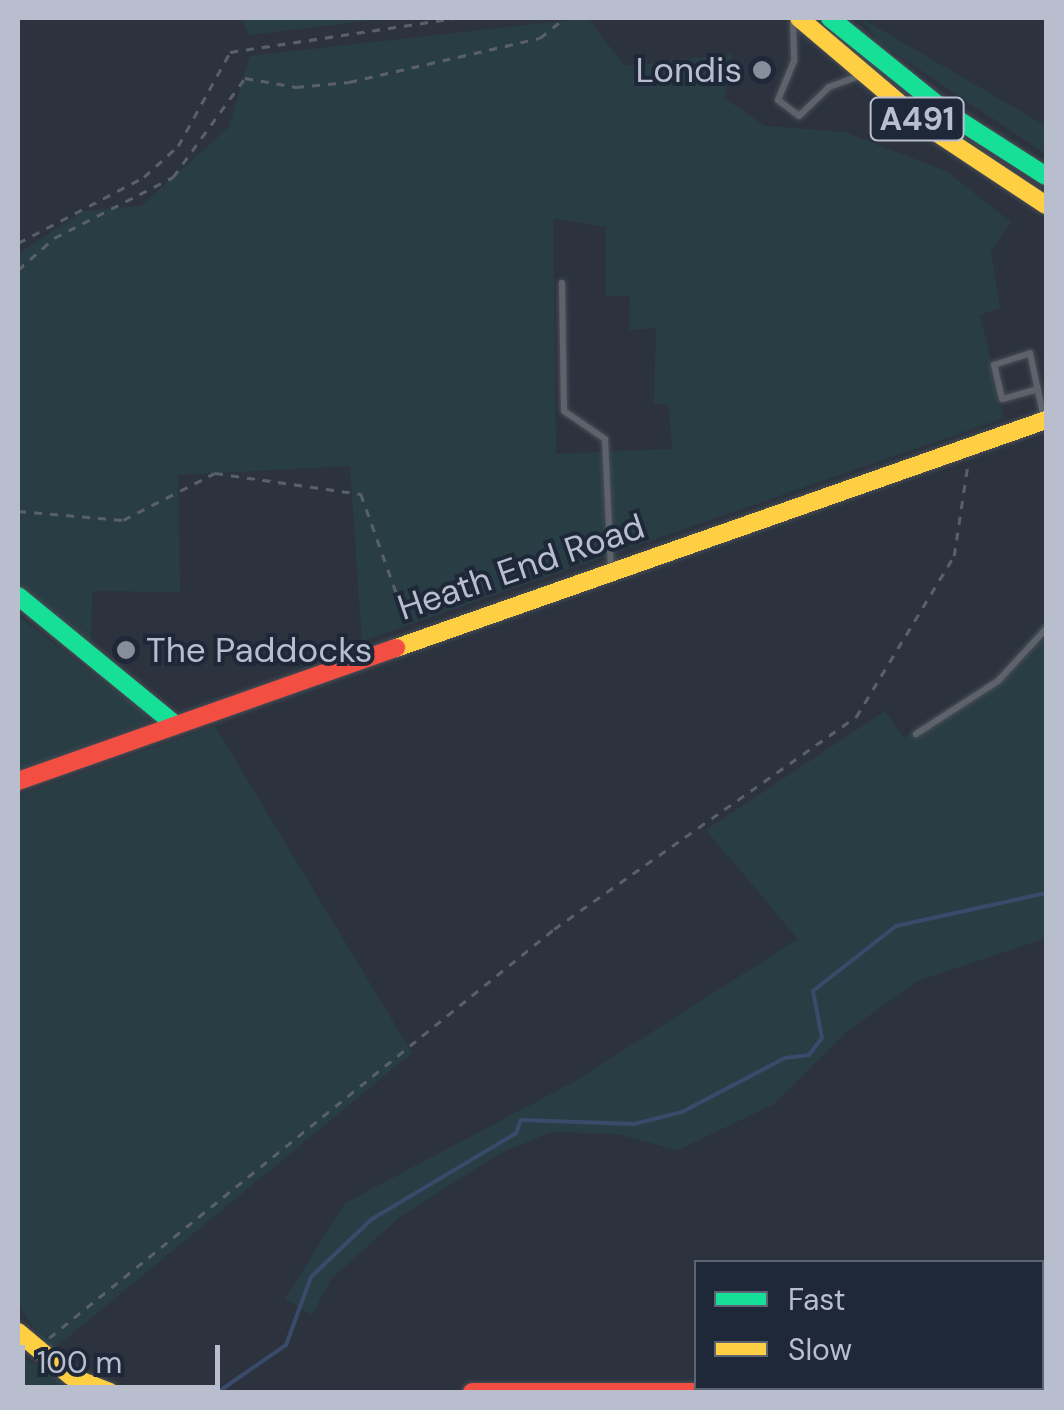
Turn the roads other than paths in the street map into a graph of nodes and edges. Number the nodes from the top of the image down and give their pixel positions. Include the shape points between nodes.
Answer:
1 (796, 18) edge
2 (830, 18) edge
3 (863, 75) junction
4 (1046, 176) edge
5 (1046, 205) edge
6 (562, 283) dead end
7 (1038, 389) junction
8 (1045, 420) edge
9 (611, 571) junction
10 (18, 596) edge
11 (1046, 629) edge
12 (172, 722) junction
13 (916, 734) dead end
14 (18, 780) edge
15 (18, 1332) edge
16 (980, 1390) edge
17 (110, 1392) edge
18 (472, 1392) edge
19 (775, 1392) edge
20 (934, 1392) edge

1 - 3 main road, A491
1 - 3 lane via 794,61 778,100 799,116 829,87
2 - 4 main road, A491 via 948,114
3 - 5 main road, A491
6 - 9 lane via 564,412 605,439
7 - 7 lane via 1030,353 994,365 1002,400
7 - 8 lane
8 - 9 main road, Heath End Road
9 - 12 main road, Heath End Road
10 - 12 main road
11 - 13 lane via 998,681
12 - 14 main road, Heath End Road
15 - 17 main road
16 - 20 main road
18 - 19 main road

